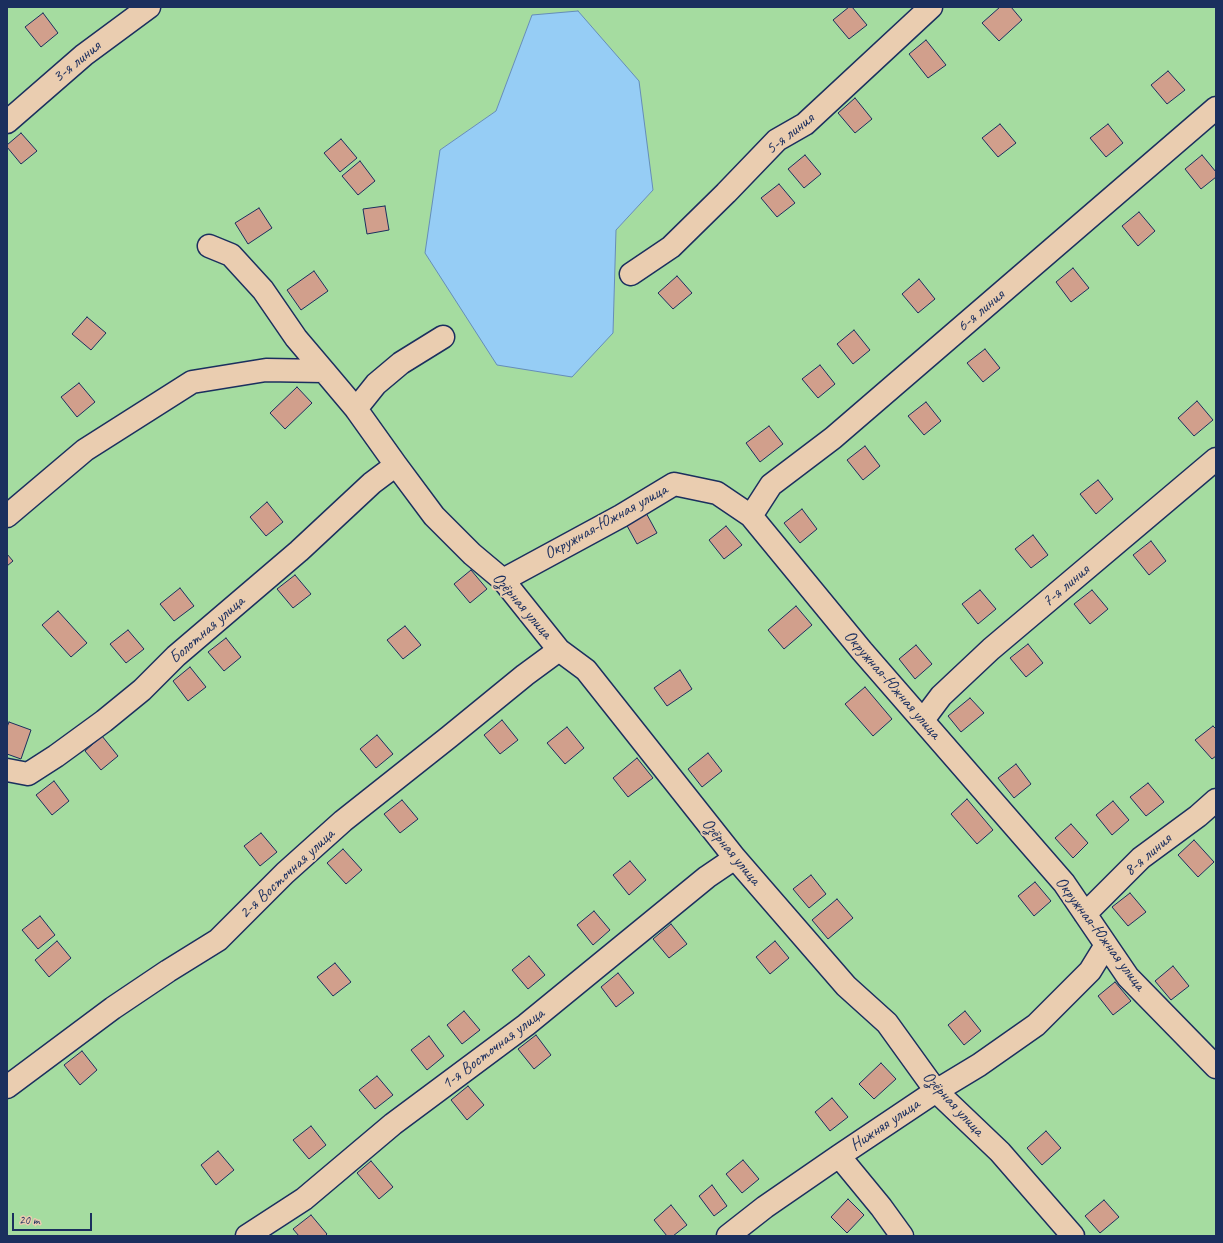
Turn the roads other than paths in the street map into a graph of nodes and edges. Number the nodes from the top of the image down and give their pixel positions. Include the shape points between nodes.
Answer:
1 (149, 7) edge
2 (931, 7) edge
3 (1216, 108) edge
4 (7, 122) edge
5 (209, 246) dead end
6 (631, 274) dead end
7 (443, 337) dead end
8 (324, 371) junction
9 (356, 409) junction
10 (1216, 459) edge
11 (396, 465) junction
12 (7, 516) edge
13 (751, 516) junction
14 (503, 580) junction
15 (559, 650) junction
16 (923, 720) junction
17 (7, 770) edge
18 (1216, 800) edge
19 (735, 858) junction
20 (1085, 914) junction
21 (1106, 945) junction
22 (1216, 1067) edge
23 (7, 1088) edge
24 (936, 1091) junction
25 (839, 1156) junction
26 (247, 1236) edge
27 (728, 1236) edge
28 (902, 1236) edge
29 (1073, 1236) edge

1 - 4 street, 3-я линия via 84,55
2 - 6 street, 5-я линия via 805,124 777,140 671,246
3 - 13 street, 6-я линия via 833,438 771,485
5 - 8 street, Озёрная улица via 231,255 263,290 296,338
7 - 9 street via 401,363 376,384
8 - 9 street, Озёрная улица
8 - 12 street via 266,370 192,382 85,450
9 - 11 street, Озёрная улица
10 - 16 street, 7-я линия via 991,649 941,696
11 - 14 street, Озёрная улица via 434,516 472,554
11 - 17 street, Болотная улица via 372,483 299,551 104,721 28,774
13 - 14 street, Окружная-Южная улица via 717,493 674,484
13 - 16 street, Окружная-Южная улица via 862,651
14 - 15 street, Озёрная улица
15 - 19 street, Озёрная улица via 586,670
15 - 23 street, 2-я Восточная улица via 343,822 285,873 218,940 113,1008
16 - 20 street, Окружная-Южная улица via 1064,883
18 - 20 street, 8-я линия via 1141,858
19 - 24 street, Озёрная улица via 846,986 887,1023
19 - 26 street, 1-я Восточная улица via 707,877 526,1025 393,1124 304,1199
20 - 21 street, Окружная-Южная улица
21 - 22 street, Окружная-Южная улица via 1128,977
21 - 24 street, Нижняя улица via 1090,971 1036,1025
24 - 25 street, Нижняя улица
24 - 29 street, Озёрная улица via 1000,1152
25 - 27 street, Нижняя улица
25 - 28 street

